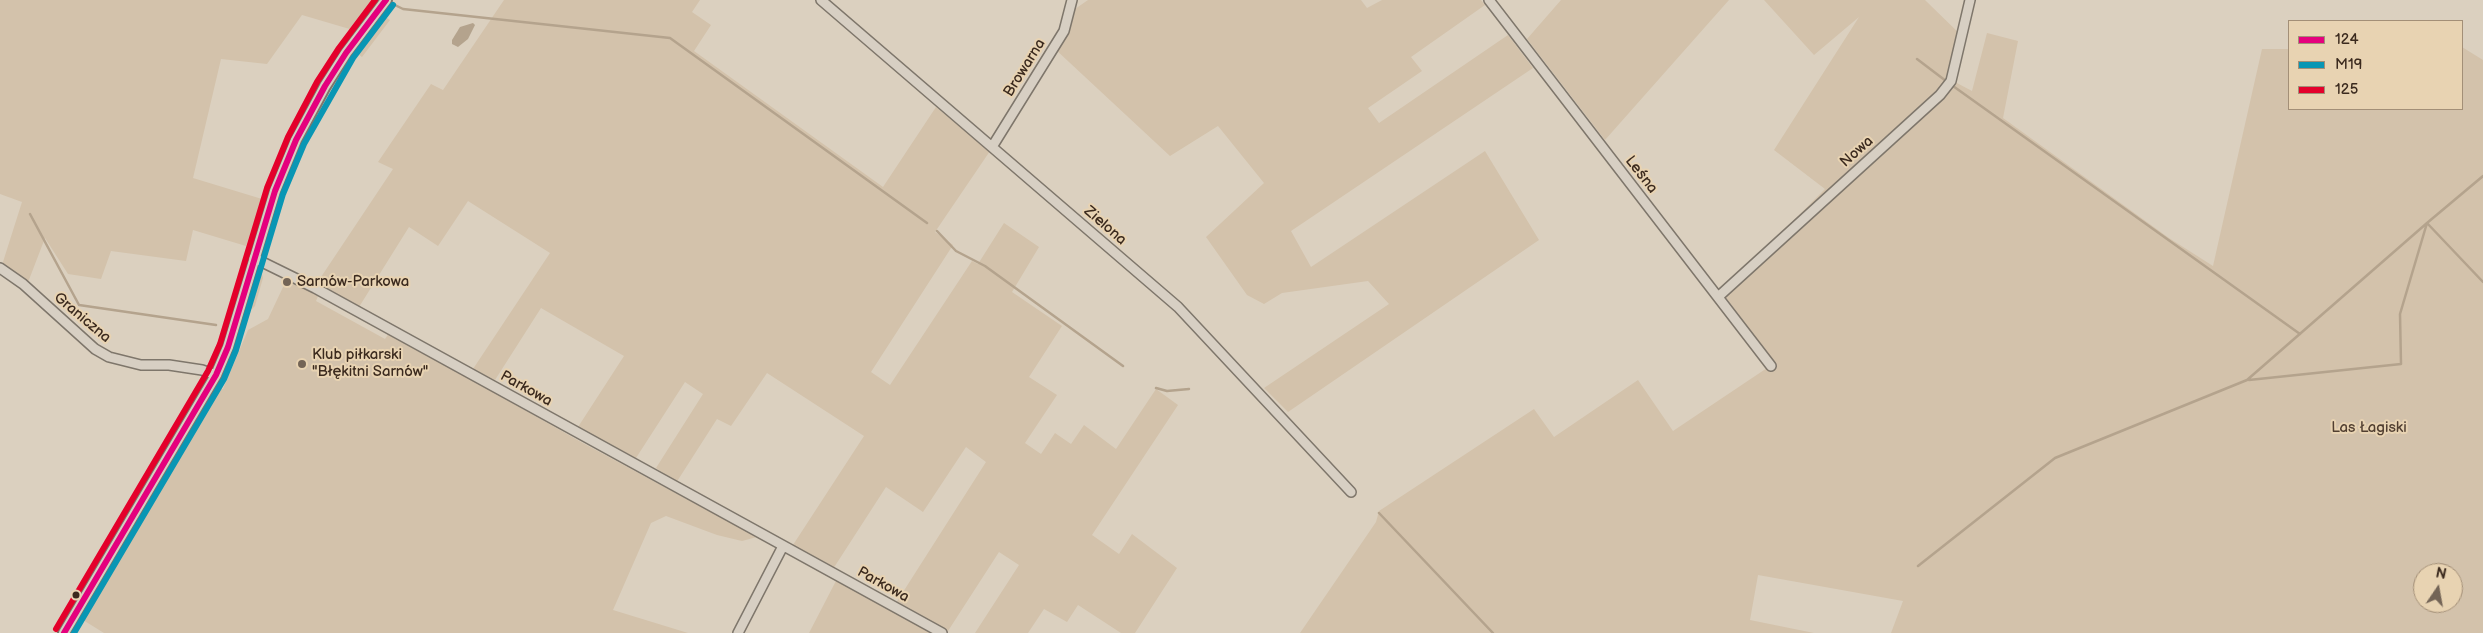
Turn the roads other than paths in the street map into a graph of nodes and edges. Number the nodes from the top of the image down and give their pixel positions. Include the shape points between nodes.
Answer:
1 (386, 0) edge
2 (821, 0) edge
3 (1072, 0) edge
4 (1489, 0) edge
5 (1970, 0) edge
6 (992, 146) junction
7 (254, 258) junction
8 (0, 268) edge
9 (1718, 298) junction
10 (1771, 366) dead end
11 (216, 375) junction
12 (1351, 492) dead end
13 (784, 546) junction
14 (64, 633) edge
15 (738, 633) edge
16 (942, 633) edge

1 - 7 street via 346,53 296,140 275,190
2 - 6 street, Zielona
3 - 6 street, Browarna via 1064,31
4 - 9 street, Leśna
5 - 9 street, Nowa via 1951,81 1940,95
6 - 12 street, Zielona via 1178,307
7 - 11 street via 228,347
7 - 13 street, Parkowa via 324,293
8 - 11 street, Graniczna via 23,284 95,349 109,357 140,365 170,365
9 - 10 street, Leśna
11 - 14 street
13 - 15 street
13 - 16 street, Parkowa

